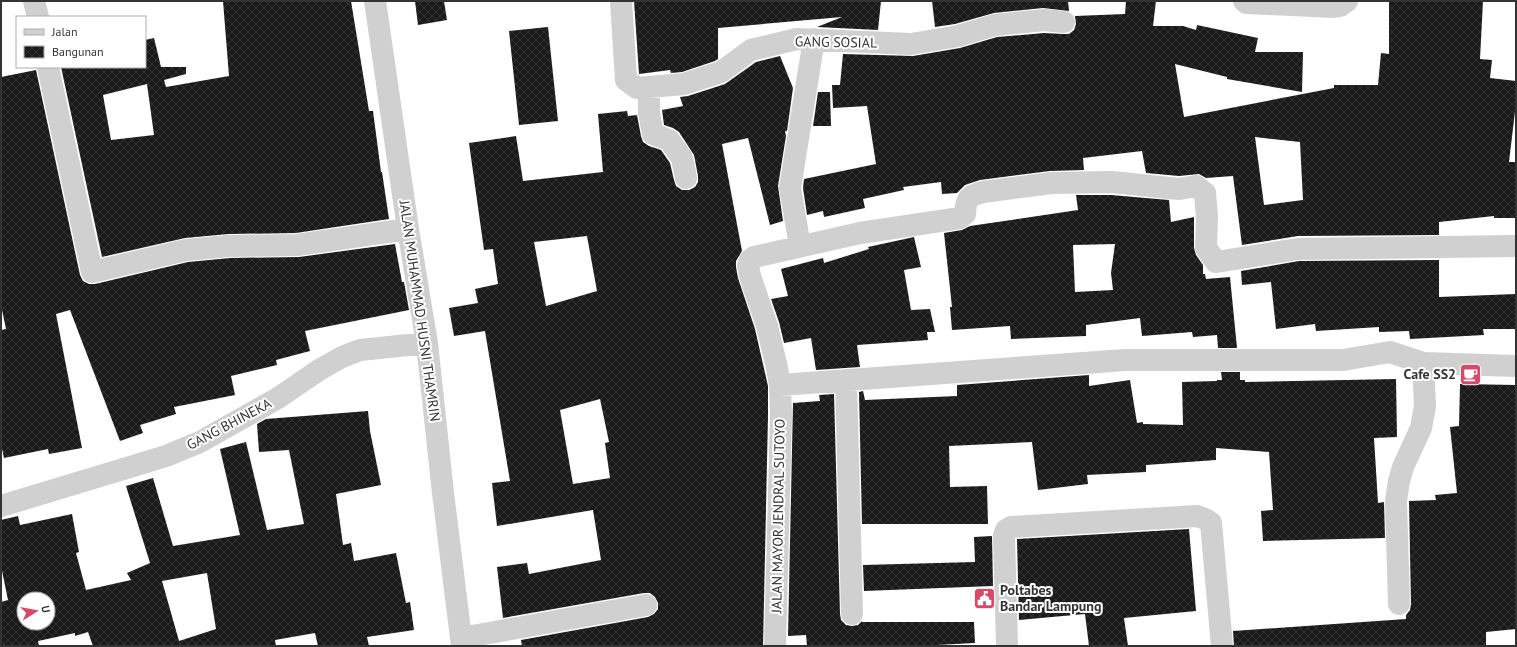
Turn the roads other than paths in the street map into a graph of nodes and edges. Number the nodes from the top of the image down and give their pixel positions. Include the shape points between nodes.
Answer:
1 (34, 1) edge
2 (375, 1) edge
3 (621, 1) edge
4 (1244, 1) edge
5 (1347, 1) edge
6 (38, 16) edge
7 (1064, 22) dead end
8 (814, 39) junction
9 (48, 68) edge
10 (649, 87) junction
11 (686, 178) dead end
12 (408, 229) junction
13 (800, 246) junction
14 (1516, 246) edge
15 (427, 343) junction
16 (1423, 363) junction
17 (1516, 366) edge
18 (846, 380) junction
19 (780, 385) junction
20 (1, 506) edge
21 (1399, 604) dead end
22 (646, 605) dead end
23 (852, 614) dead end
24 (462, 642) edge
25 (775, 646) edge
26 (1007, 646) edge
27 (1222, 646) edge

1 - 6 street
2 - 12 street, JALAN MUHAMMAD HUSNI THAMRIN
3 - 10 street, GANG SOSIAL via 626,80 637,88
4 - 5 street via 1334,7
7 - 8 street, GANG SOSIAL via 1044,20 995,25 958,36 911,44
8 - 10 street, GANG SOSIAL via 798,39 751,50 721,72 684,84
8 - 13 street via 790,188
9 - 12 street via 92,272 186,250 229,246 297,245
10 - 11 street via 649,113 653,134 669,140 682,158
12 - 15 street, JALAN MUHAMMAD HUSNI THAMRIN
13 - 14 street via 860,233 960,218 965,214 966,203 973,194 1052,183 1112,182 1179,189 1196,186 1205,193 1206,248 1216,262 1298,249
13 - 19 street, JALAN MAYOR JENDRAL SUTOYO via 754,257 748,265 767,326
15 - 20 street, GANG BHINEKA via 360,350 319,370 278,398 200,442 130,468
15 - 24 street, JALAN MUHAMMAD HUSNI THAMRIN
16 - 17 street
16 - 18 street via 1390,352 1343,360 1125,360
16 - 21 street via 1425,406 1421,428 1403,467 1396,501
18 - 19 street
18 - 23 street
19 - 25 street, JALAN MAYOR JENDRAL SUTOYO
22 - 24 street
26 - 27 street via 1004,536 1006,530 1011,527 1198,516 1211,523

